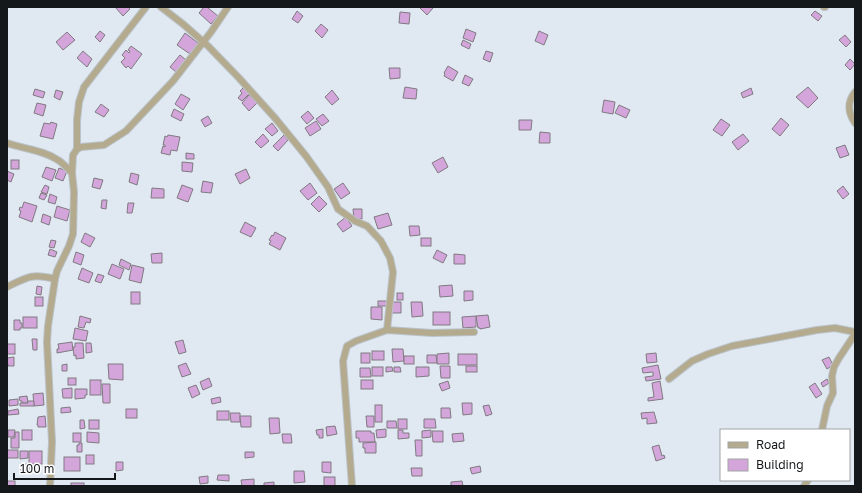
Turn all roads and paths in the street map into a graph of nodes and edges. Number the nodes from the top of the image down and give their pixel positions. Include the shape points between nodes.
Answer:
1 (146, 7) edge
2 (160, 7) edge
3 (228, 7) edge
4 (204, 42) junction
5 (855, 92) edge
6 (855, 123) edge
7 (7, 143) edge
8 (77, 149) junction
9 (72, 173) junction
10 (54, 279) junction
11 (7, 287) edge
12 (387, 330) junction
13 (474, 332) dead end
14 (855, 333) edge
15 (669, 379) dead end
16 (822, 429) edge
17 (50, 486) edge
18 (352, 486) edge

1 - 8 street via 84,86 78,102
2 - 4 street
3 - 4 street
4 - 8 street via 173,81 126,131 104,145
4 - 12 street via 280,123 328,187 338,209 367,226 381,241 390,258 392,272
5 - 6 street via 849,111
7 - 9 street via 47,154 59,160
8 - 9 street via 73,155
9 - 10 street via 73,234
10 - 11 street via 37,275
10 - 17 street via 47,342 52,442
12 - 13 street
12 - 18 street via 347,346 343,361
14 - 15 street via 835,328 732,346 692,361
14 - 16 street via 834,367 833,393 827,406

